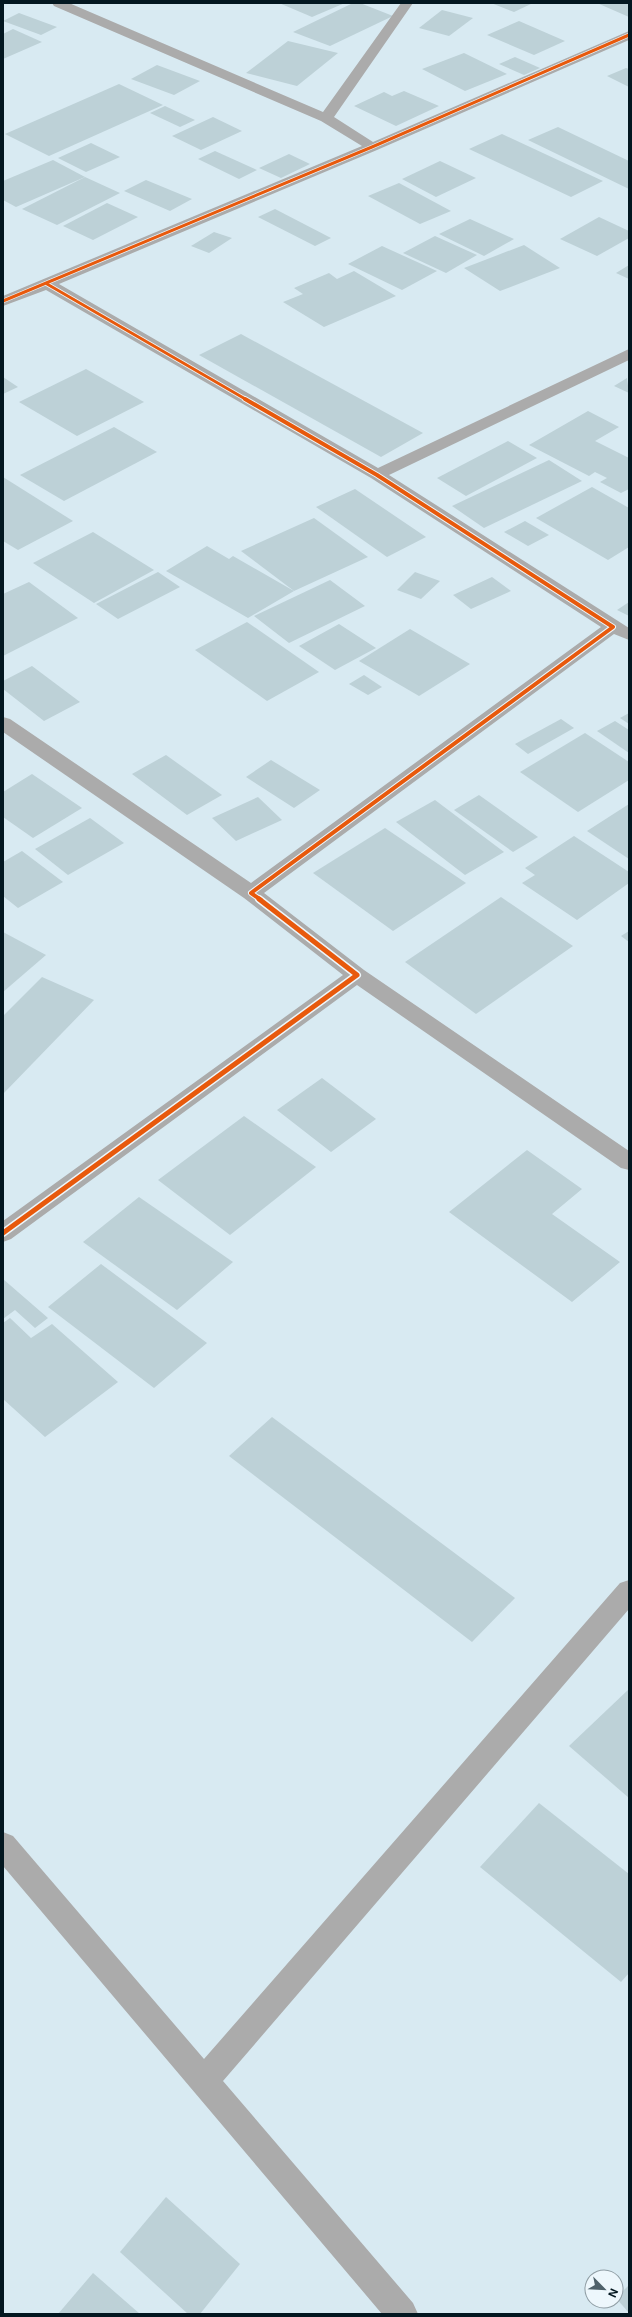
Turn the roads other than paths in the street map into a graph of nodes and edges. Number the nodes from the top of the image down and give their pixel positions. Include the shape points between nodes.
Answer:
1 (58, 3) edge
2 (407, 3) edge
3 (629, 35) edge
4 (326, 118) junction
5 (372, 147) junction
6 (47, 284) junction
7 (3, 301) edge
8 (629, 354) edge
9 (377, 476) junction
10 (621, 631) edge
11 (3, 723) edge
12 (250, 893) junction
13 (357, 975) junction
14 (629, 1162) edge
15 (3, 1233) edge
16 (629, 1591) edge
17 (3, 1845) edge
18 (204, 2081) junction
19 (402, 2314) edge

1 - 4 street
2 - 4 street
3 - 5 street
4 - 5 street
5 - 6 street
6 - 7 street
6 - 9 street
8 - 9 street
9 - 10 street
10 - 12 street
11 - 12 street
12 - 13 street
13 - 14 street
13 - 15 street
16 - 18 street
17 - 18 street
18 - 19 street

